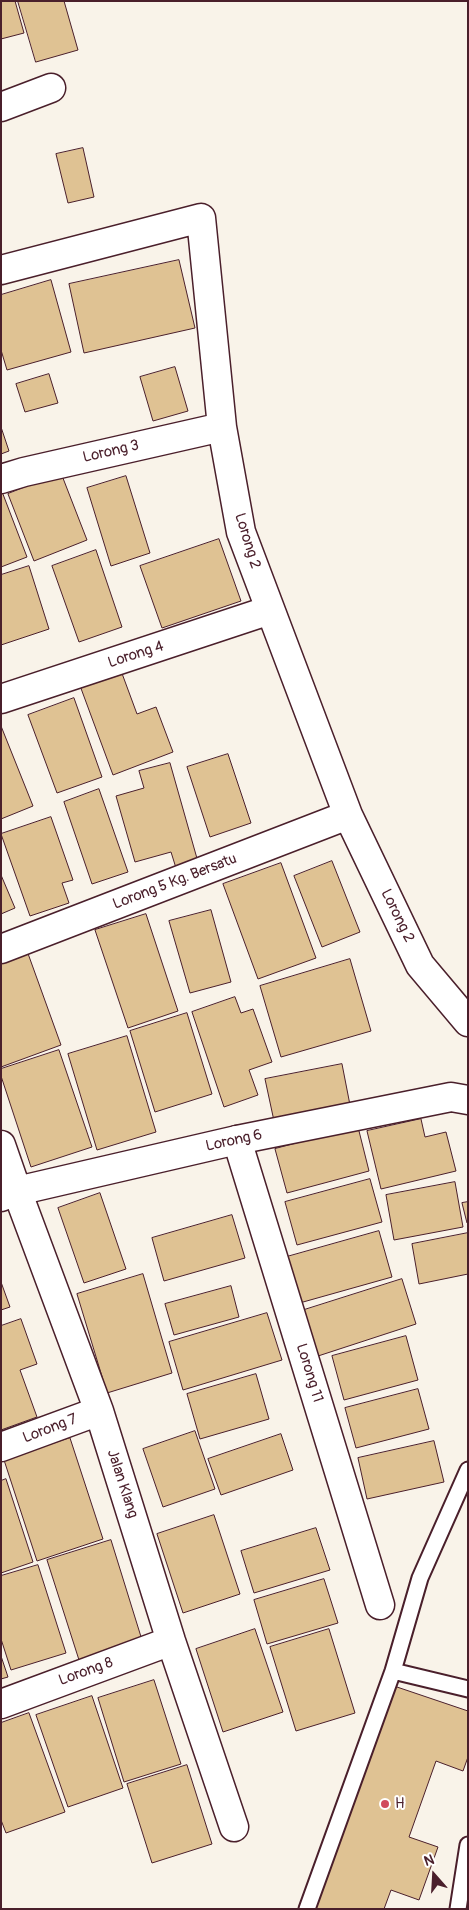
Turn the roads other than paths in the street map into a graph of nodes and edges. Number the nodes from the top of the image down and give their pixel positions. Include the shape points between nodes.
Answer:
1 (50, 88) dead end
2 (1, 107) edge
3 (1, 270) edge
4 (222, 427) junction
5 (1, 479) edge
6 (270, 610) junction
7 (1, 699) edge
8 (348, 815) junction
9 (1, 949) edge
10 (468, 1022) edge
11 (468, 1100) edge
12 (238, 1140) junction
13 (1, 1145) edge
14 (9, 1194) edge
15 (99, 1411) junction
16 (1, 1447) edge
17 (468, 1470) edge
18 (380, 1605) dead end
19 (171, 1640) junction
20 (393, 1671) junction
21 (468, 1689) edge
22 (1, 1704) edge
23 (234, 1827) dead end
24 (468, 1845) edge
25 (307, 1909) edge
26 (458, 1909) edge

1 - 2 street
3 - 4 street, Lorong 2 via 201,218
4 - 5 street, Lorong 3
4 - 6 street, Lorong 2 via 241,532
6 - 7 street, Lorong 4
6 - 8 street, Lorong 2
8 - 9 street, Lorong 5 Kg. Bersatu
8 - 10 street, Lorong 2 via 420,965
11 - 12 street, Lorong 6 via 451,1097
12 - 14 street, Lorong 6
12 - 18 street, Lorong 11
13 - 14 street, Jalan Klang
14 - 15 street, Jalan Klang
15 - 16 street, Lorong 7
15 - 19 street, Jalan Klang
17 - 20 lane via 420,1578
19 - 22 street, Lorong 8
19 - 23 street, Jalan Klang
20 - 21 lane
20 - 25 lane
24 - 26 lane

